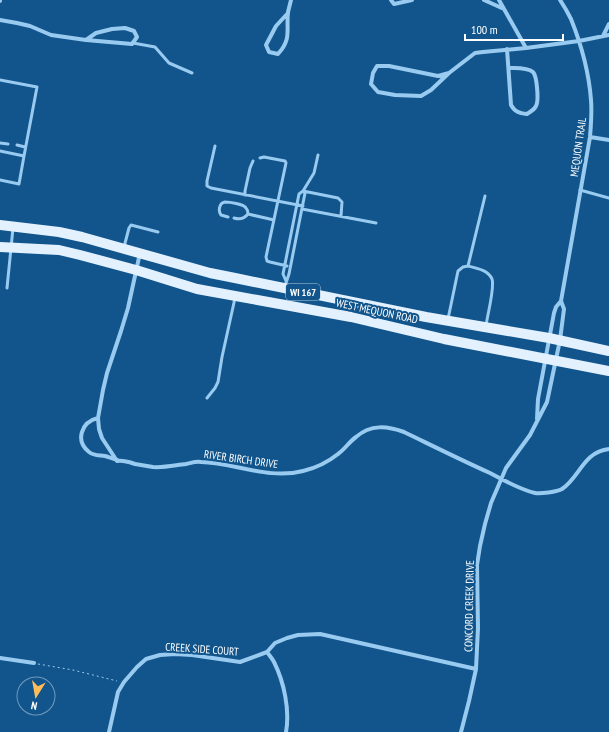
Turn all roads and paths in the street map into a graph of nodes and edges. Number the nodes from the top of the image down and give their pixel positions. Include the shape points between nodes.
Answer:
1 (291, 0) edge
2 (391, 0) edge
3 (412, 0) edge
4 (484, 0) edge
5 (499, 0) edge
6 (560, 0) edge
7 (504, 10) junction
8 (288, 13) junction
9 (0, 20) edge
10 (609, 24) edge
11 (609, 35) edge
12 (603, 36) junction
13 (86, 40) junction
14 (579, 41) junction
15 (132, 43) junction
16 (526, 48) junction
17 (508, 49) junction
18 (509, 68) junction
19 (192, 73) dead end
20 (449, 73) junction
21 (0, 80) edge
22 (590, 137) junction
23 (609, 140) edge
24 (0, 143) edge
25 (8, 144) dead end
26 (17, 145) dead end
27 (215, 146) dead end
28 (25, 147) junction
29 (0, 151) edge
30 (318, 155) dead end
31 (24, 156) junction
32 (260, 158) dead end
33 (253, 161) dead end
34 (0, 180) edge
35 (303, 190) junction
36 (580, 190) junction
37 (245, 195) junction
38 (485, 196) dead end
39 (609, 198) edge
40 (278, 202) junction
41 (297, 205) junction
42 (302, 208) junction
43 (248, 214) junction
44 (342, 216) junction
45 (228, 217) dead end
46 (234, 218) dead end
47 (274, 220) junction
48 (376, 223) dead end
49 (0, 225) edge
50 (13, 226) junction
51 (158, 232) dead end
52 (0, 246) edge
53 (11, 247) junction
54 (124, 249) junction
55 (140, 254) junction
56 (285, 265) junction
57 (290, 266) junction
58 (468, 266) junction
59 (136, 270) junction
60 (285, 285) junction
61 (7, 288) dead end
62 (235, 296) junction
63 (561, 301) junction
64 (282, 305) junction
65 (448, 320) junction
66 (486, 327) junction
67 (444, 338) junction
68 (549, 338) junction
69 (560, 340) junction
70 (609, 350) edge
71 (545, 359) junction
72 (556, 361) junction
73 (609, 371) edge
74 (208, 398) dead end
75 (98, 418) junction
76 (537, 420) junction
77 (609, 449) edge
78 (117, 461) junction
79 (502, 479) junction
80 (267, 652) junction
81 (0, 658) edge
82 (34, 663) joint
83 (476, 669) junction
84 (124, 682) junction
85 (109, 732) edge
86 (286, 732) edge
87 (461, 732) edge

1 - 8 street
2 - 3 street via 394,4
4 - 7 street
5 - 7 street
6 - 14 street, MEQUON TRAIL
7 - 16 street
8 - 8 street via 276,26 266,45 269,52 278,54 284,48 288,35
9 - 13 street via 17,22 51,35
10 - 12 street
11 - 12 street
12 - 14 street
13 - 15 street
13 - 15 street via 96,33 125,28 134,31 137,37
14 - 16 street
14 - 22 street, MEQUON TRAIL via 592,100
15 - 19 lane via 155,47 169,63
16 - 17 street
17 - 18 street
17 - 20 street via 475,53
18 - 18 street via 511,105 520,113 527,114 537,106 536,76 526,69
20 - 20 street via 438,76 377,66 371,84 378,92 421,96
21 - 28 lane via 37,88
22 - 23 street
22 - 36 street, MEQUON TRAIL
24 - 25 lane
26 - 28 lane
27 - 37 lane via 207,186
28 - 31 lane
29 - 31 lane
30 - 35 lane via 314,173
31 - 34 lane via 19,184
32 - 40 lane via 285,160
33 - 37 lane
35 - 41 lane via 299,194
35 - 42 lane via 305,193
35 - 44 lane via 338,198 342,202
36 - 39 lane
36 - 63 street, MEQUON TRAIL
37 - 40 lane
38 - 58 lane
40 - 41 lane
40 - 47 lane
41 - 42 lane
41 - 56 lane
42 - 44 lane
42 - 57 lane
43 - 45 lane via 244,206 226,202 219,208 219,212
43 - 46 lane via 240,220
43 - 47 lane
44 - 48 lane
47 - 56 lane via 266,257 270,262
49 - 50 main road, WEST MEQUON ROAD / WI 167
50 - 53 lane
50 - 54 main road, WEST MEQUON ROAD / WI 167 via 59,232
51 - 54 lane via 131,226
52 - 53 main road, WEST MEQUON ROAD / WI 167
53 - 59 main road, WEST MEQUON ROAD / WI 167 via 59,250
53 - 61 lane
54 - 55 main road, WEST MEQUON ROAD / WI 167
55 - 59 street
55 - 60 main road, WEST MEQUON ROAD / WI 167 via 210,273
56 - 57 lane
56 - 60 lane
57 - 60 lane
58 - 65 lane via 458,271
58 - 66 lane via 481,269 492,279
59 - 62 main road, WEST MEQUON ROAD / WI 167 via 197,289
59 - 75 street via 122,331 107,373
60 - 64 main road
60 - 65 main road, WEST MEQUON ROAD / WI 167
62 - 64 main road, WEST MEQUON ROAD / WI 167
62 - 74 lane via 218,382
63 - 68 street, MEQUON TRAIL via 556,307
63 - 69 street, MEQUON TRAIL via 564,310
64 - 67 main road, WEST MEQUON ROAD / WI 167 via 351,317
65 - 66 main road, WEST MEQUON ROAD / WI 167
65 - 67 main road
66 - 68 main road, WEST MEQUON ROAD / WI 167
67 - 71 main road, WEST MEQUON ROAD / WI 167
68 - 69 main road, WEST MEQUON ROAD / WI 167
68 - 71 street, CONCORD CREEK DRIVE
69 - 70 main road, WEST MEQUON ROAD / WI 167
69 - 72 street, CONCORD CREEK DRIVE
71 - 72 main road, WEST MEQUON ROAD / WI 167
71 - 76 street, CONCORD CREEK DRIVE
72 - 73 main road, WEST MEQUON ROAD / WI 167
72 - 76 street, CONCORD CREEK DRIVE via 547,402
75 - 78 street via 102,438
75 - 78 street, RIVER BIRCH DRIVE via 86,424 82,430 84,447 97,456
76 - 79 street, CONCORD CREEK DRIVE via 530,435 506,468
77 - 79 street, RIVER BIRCH DRIVE via 593,454 561,490 536,493
78 - 79 street, RIVER BIRCH DRIVE via 155,467 199,461 268,473 302,472 328,461 364,431 382,427 404,432
79 - 83 street, CONCORD CREEK DRIVE via 490,503 477,565
80 - 83 street, CREEK SIDE COURT via 275,643 287,638 320,634
80 - 84 street, CREEK SIDE COURT via 240,662 192,655 160,655 146,659
80 - 86 street via 274,661 285,691
81 - 82 street
82 - 84 path
83 - 87 street, CONCORD CREEK DRIVE
84 - 85 street, CREEK SIDE COURT via 118,692

